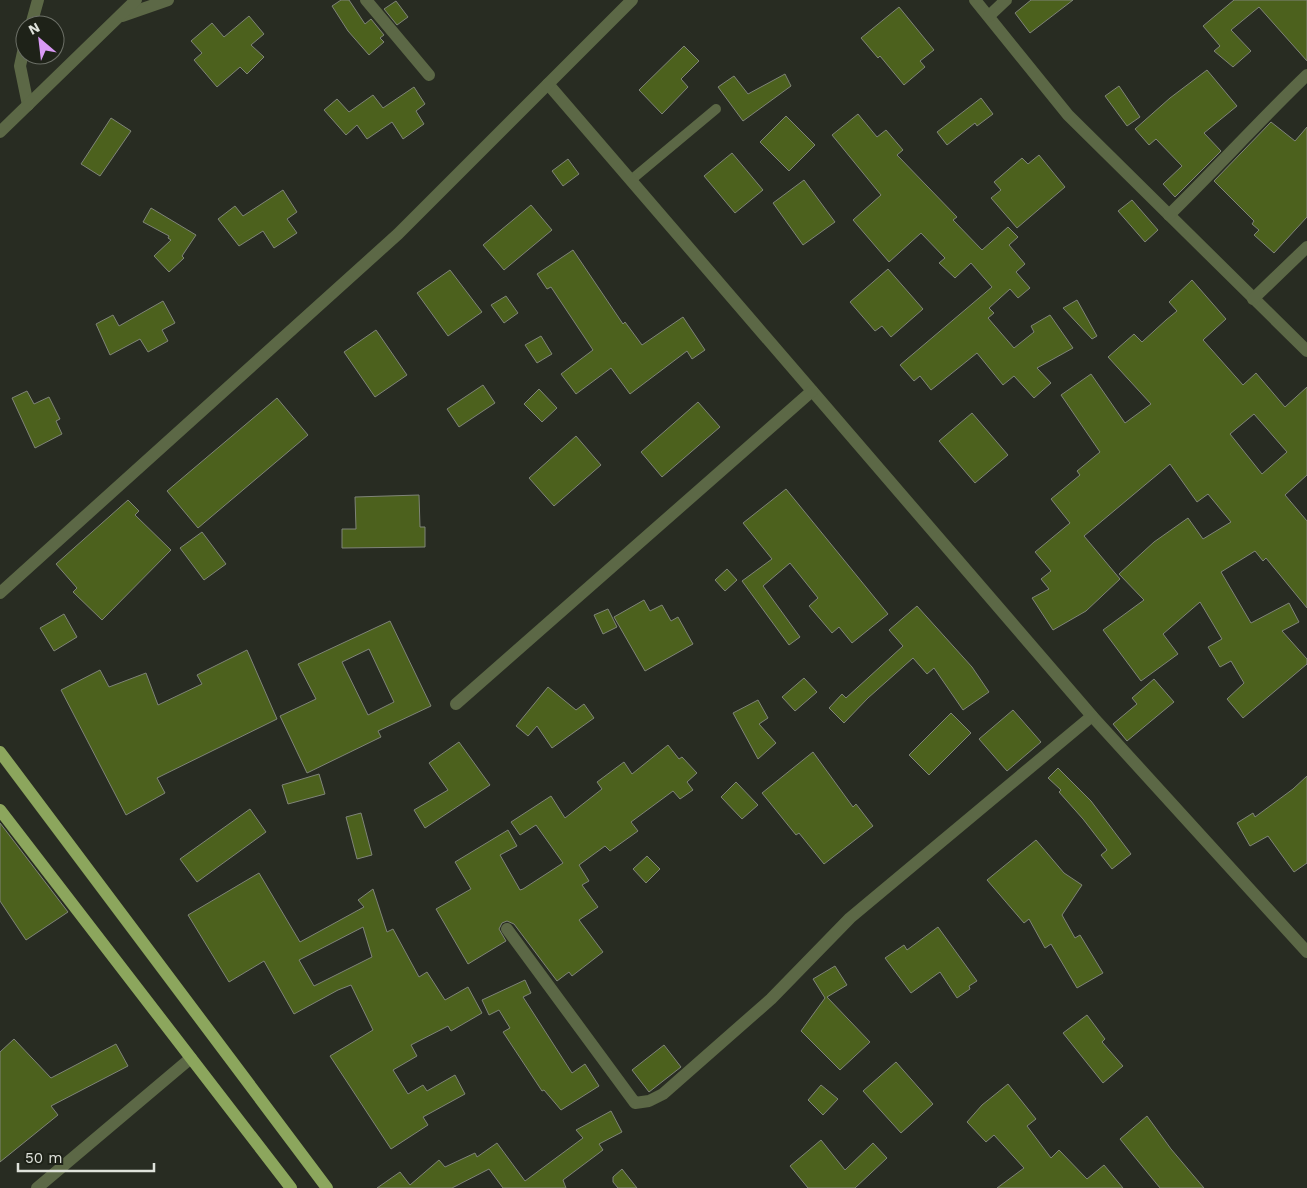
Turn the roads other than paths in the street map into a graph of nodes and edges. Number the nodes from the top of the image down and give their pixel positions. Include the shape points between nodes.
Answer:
1 (38, 0) edge
2 (136, 0) edge
3 (168, 0) edge
4 (366, 0) edge
5 (632, 0) edge
6 (975, 0) edge
7 (1006, 0) edge
8 (34, 15) edge
9 (989, 16) junction
10 (118, 18) junction
11 (20, 65) edge
12 (429, 75) dead end
13 (1307, 75) edge
14 (548, 84) junction
15 (28, 105) junction
16 (716, 108) dead end
17 (0, 132) edge
18 (631, 180) junction
19 (1169, 215) junction
20 (1307, 247) edge
21 (1253, 299) junction
22 (1307, 351) edge
23 (812, 391) junction
24 (0, 593) edge
25 (456, 704) dead end
26 (1092, 716) junction
27 (0, 752) edge
28 (0, 810) edge
29 (508, 929) dead end
30 (1307, 952) edge
31 (190, 1058) junction
32 (37, 1188) edge
33 (291, 1188) edge
34 (327, 1188) edge

1 - 8 street
2 - 10 street
3 - 10 street
4 - 12 street
5 - 14 street
6 - 9 street
7 - 9 street
9 - 19 street via 1068,115
10 - 15 street
11 - 15 street
13 - 19 street
14 - 18 street
14 - 24 street via 398,234
15 - 17 street
16 - 18 lane
18 - 23 street
19 - 21 street
20 - 21 street
21 - 22 street
23 - 25 street
23 - 26 street
26 - 29 street via 850,918 771,1000 663,1094 649,1101 635,1103
26 - 30 street
27 - 34 main road
28 - 31 main road
31 - 32 street
31 - 33 main road

